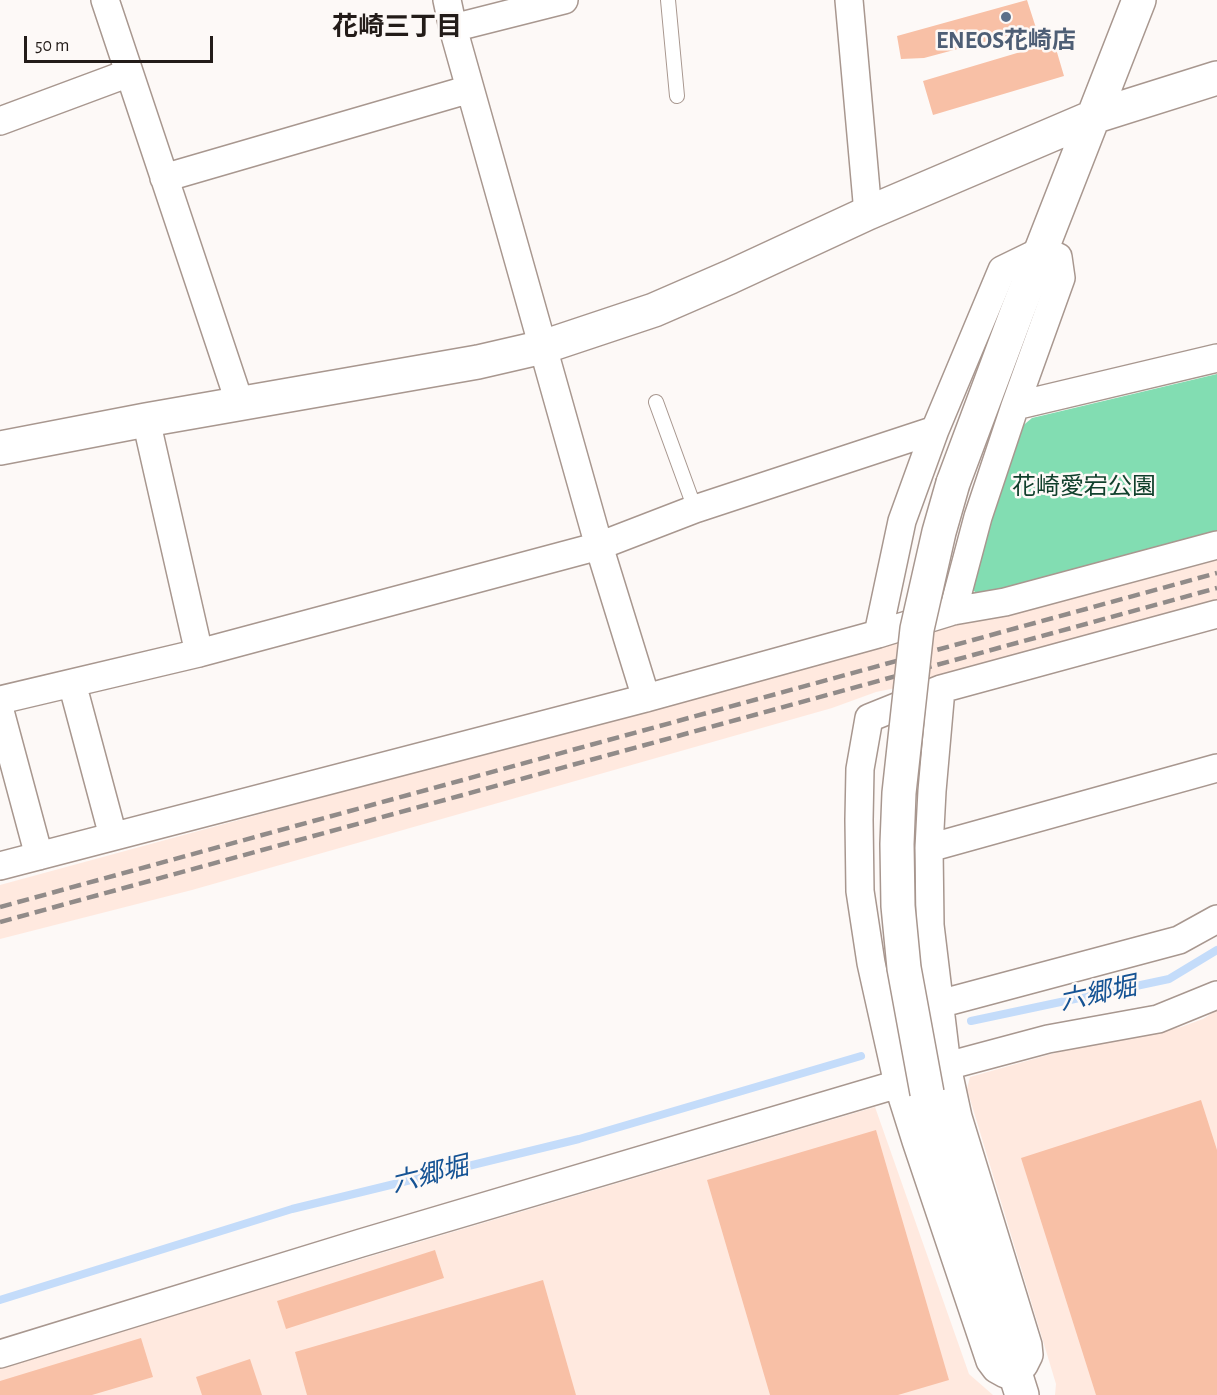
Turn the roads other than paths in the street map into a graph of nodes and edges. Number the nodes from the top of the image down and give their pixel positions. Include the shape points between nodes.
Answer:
1 (105, 0) edge
2 (447, 0) edge
3 (564, 0) edge
4 (668, 0) edge
5 (849, 0) edge
6 (1138, 0) edge
7 (453, 28) junction
8 (129, 73) junction
9 (1217, 78) edge
10 (470, 89) junction
11 (677, 96) dead end
12 (1093, 117) junction
13 (0, 121) edge
14 (164, 178) junction
15 (868, 213) junction
16 (1041, 251) junction
17 (543, 347) junction
18 (1217, 358) edge
19 (656, 402) dead end
20 (240, 404) junction
21 (1015, 406) junction
22 (146, 420) junction
23 (935, 430) junction
24 (0, 448) edge
25 (695, 509) junction
26 (1217, 545) edge
27 (599, 546) junction
28 (953, 611) junction
29 (1217, 614) edge
30 (878, 634) junction
31 (199, 653) junction
32 (72, 683) junction
33 (941, 689) junction
34 (646, 698) junction
35 (0, 700) edge
36 (0, 711) edge
37 (1217, 768) edge
38 (113, 836) junction
39 (929, 848) junction
40 (39, 856) junction
41 (0, 866) edge
42 (1217, 919) edge
43 (1217, 995) edge
44 (939, 1004) junction
45 (947, 1066) junction
46 (912, 1089) junction
47 (0, 1354) edge
48 (1019, 1383) edge

1 - 8 street
2 - 7 street
3 - 7 street
4 - 11 lane
5 - 15 street
6 - 12 street
7 - 10 street
8 - 13 street
8 - 14 street
9 - 12 street
10 - 14 street
10 - 17 street
12 - 15 street
12 - 16 street
14 - 20 street
15 - 17 street via 654,310
16 - 21 street via 1058,257 1061,278
16 - 23 street via 1002,270
16 - 46 street, bridge via 953,483 917,629 897,844
17 - 20 street
17 - 27 street
18 - 21 street
19 - 25 lane
20 - 22 street
21 - 28 street via 978,517
22 - 24 street
22 - 31 street
23 - 25 street
23 - 30 street via 902,521
25 - 27 street
26 - 28 street via 1005,602
27 - 31 street
27 - 34 street
28 - 30 street
29 - 33 street
30 - 34 street
31 - 32 street
32 - 35 street
32 - 38 street
33 - 39 street
33 - 46 street via 869,717 860,770 860,891 871,963
34 - 38 street
36 - 40 street
37 - 39 street
38 - 40 street
39 - 44 street via 930,925
40 - 41 street
42 - 44 street via 1179,940
43 - 45 street via 1158,1019 1048,1039
44 - 45 street
45 - 46 street
45 - 48 street via 958,1117 1028,1345 1029,1355
46 - 47 street via 372,1239
46 - 48 street

